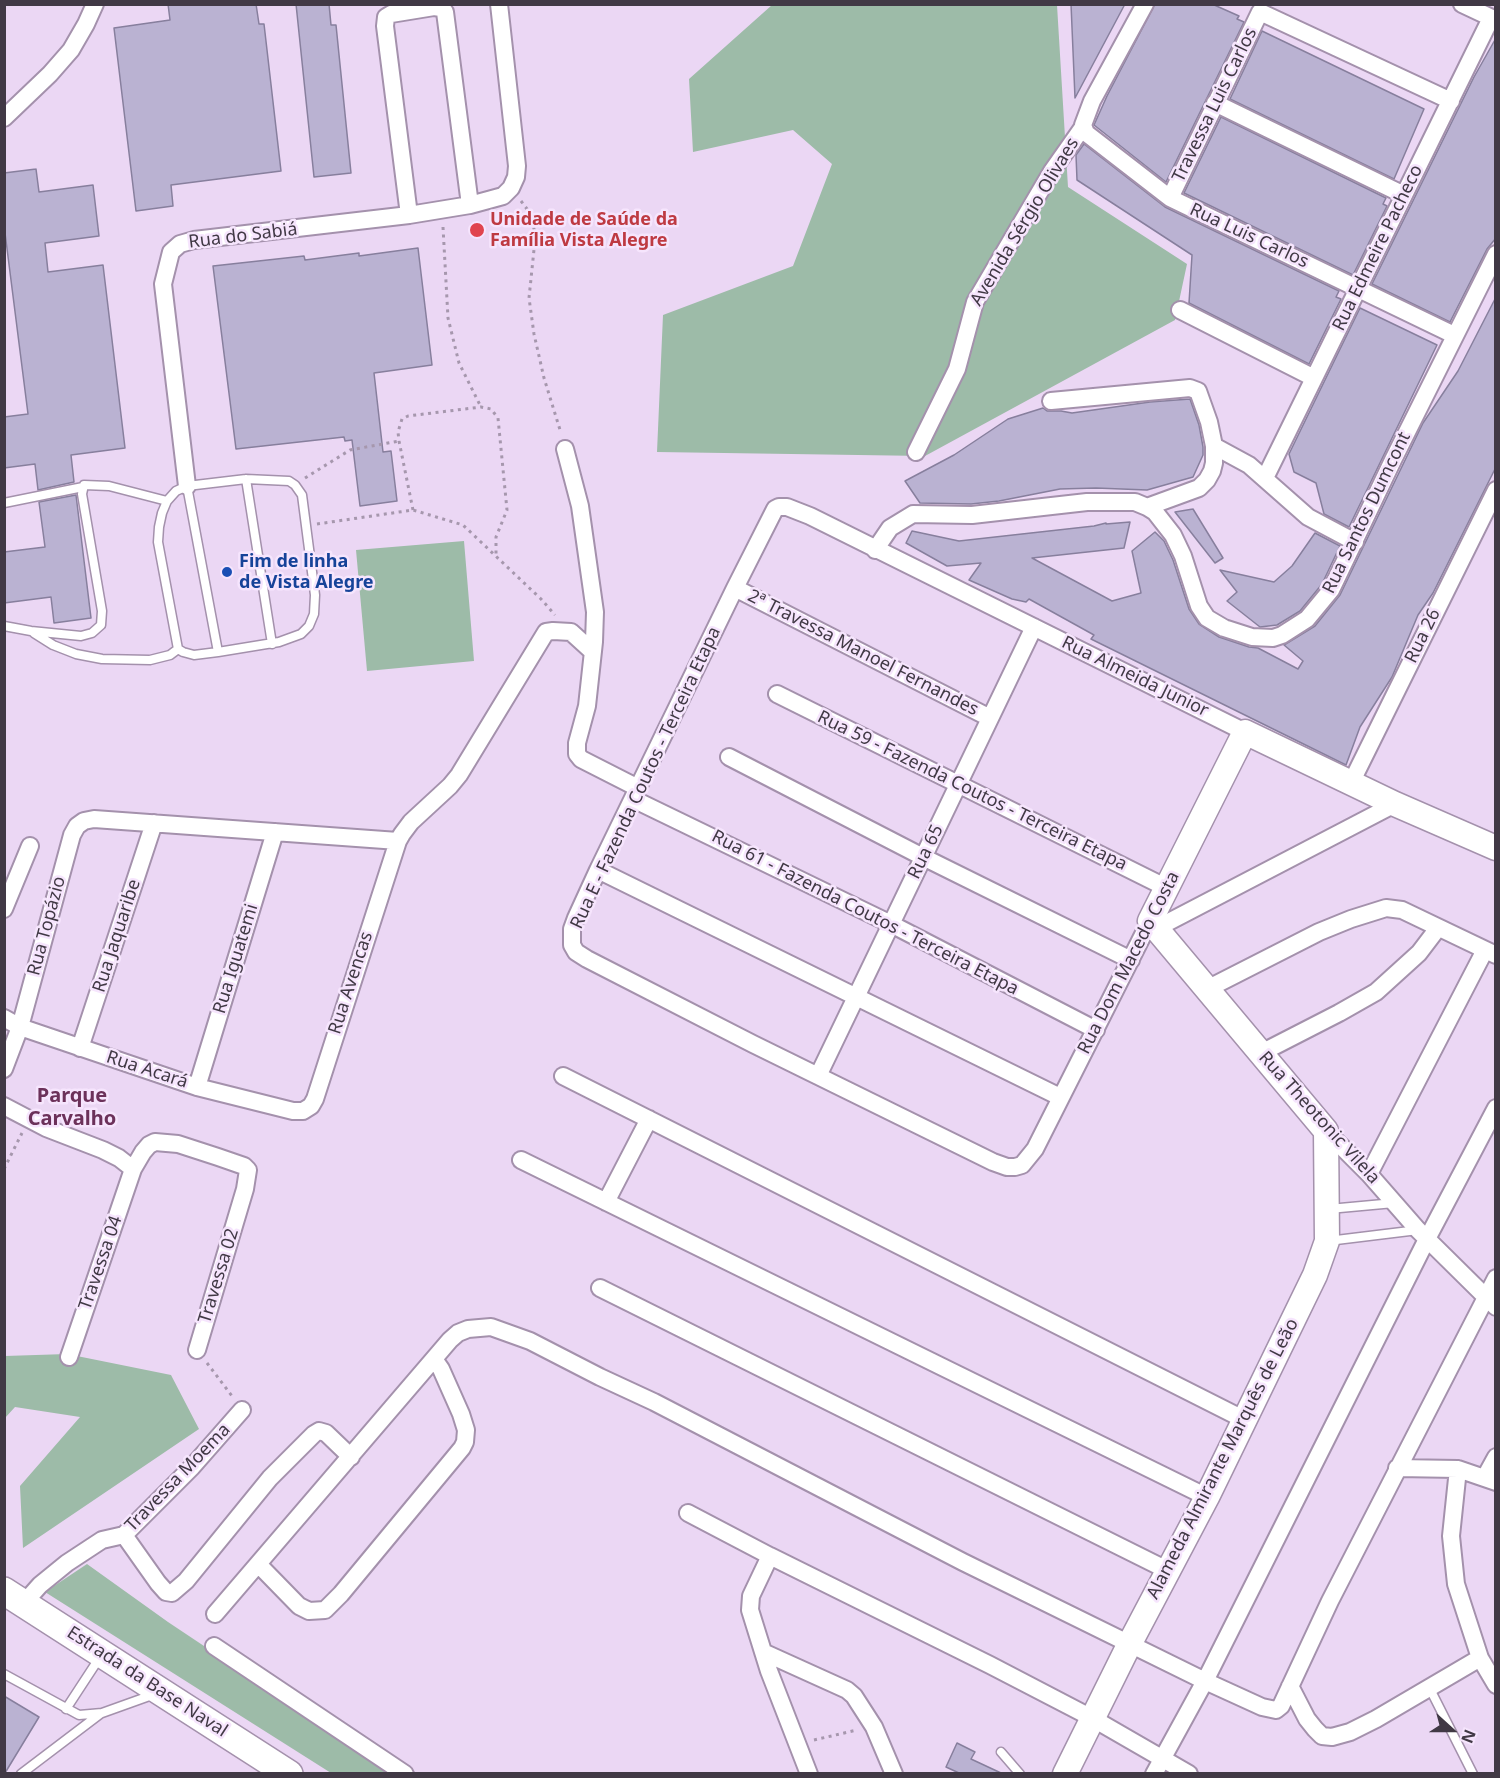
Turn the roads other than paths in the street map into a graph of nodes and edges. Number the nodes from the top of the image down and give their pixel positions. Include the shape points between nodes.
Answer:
1 (94, 4) edge
2 (499, 4) edge
3 (1145, 4) edge
4 (1462, 4) edge
5 (1493, 19) edge
6 (1451, 101) junction
7 (1215, 103) junction
8 (4, 118) edge
9 (1083, 127) junction
10 (1404, 195) junction
11 (1170, 198) junction
12 (470, 205) junction
13 (409, 215) junction
14 (1496, 254) edge
15 (1359, 288) junction
16 (1180, 310) dead end
17 (1454, 335) junction
18 (1314, 378) junction
19 (1051, 401) dead end
20 (1214, 446) junction
21 (565, 449) road end
22 (916, 452) dead end
23 (1265, 478) junction
24 (246, 479) junction
25 (188, 486) junction
26 (83, 487) junction
27 (1496, 490) edge
28 (167, 501) junction
29 (4, 503) edge
30 (1147, 507) junction
31 (775, 509) joint
32 (1355, 542) junction
33 (875, 549) junction
34 (735, 588) junction
35 (4, 626) edge
36 (1034, 627) junction
37 (31, 631) junction
38 (272, 644) junction
39 (178, 649) junction
40 (218, 652) junction
41 (593, 652) junction
42 (777, 694) dead end
43 (990, 718) junction
44 (1245, 732) junction
45 (729, 757) dead end
46 (1351, 783) junction
47 (958, 785) junction
48 (636, 793) junction
49 (1395, 804) junction
50 (154, 823) junction
51 (275, 832) junction
52 (398, 841) junction
53 (30, 846) dead end
54 (1496, 848) edge
55 (923, 857) junction
56 (598, 870) junction
57 (1167, 888) junction
58 (4, 909) edge
59 (891, 924) junction
60 (1154, 925) junction
61 (1438, 928) junction
62 (1490, 953) edge
63 (1131, 960) junction
64 (1207, 989) junction
65 (856, 997) junction
66 (4, 1018) edge
67 (20, 1028) junction
68 (1096, 1030) junction
69 (80, 1048) junction
70 (1261, 1053) junction
71 (4, 1069) edge
72 (563, 1076) dead end
73 (818, 1076) junction
74 (197, 1087) junction
75 (1060, 1097) junction
76 (4, 1106) edge
77 (1496, 1108) edge
78 (292, 1111) joint
79 (649, 1119) junction
80 (1326, 1131) junction
81 (521, 1160) dead end
82 (993, 1162) joint
83 (133, 1169) junction
84 (1365, 1170) junction
85 (1327, 1177) junction
86 (241, 1202) joint
87 (606, 1202) junction
88 (1394, 1203) junction
89 (1328, 1209) junction
90 (1422, 1234) junction
91 (1327, 1241) junction
92 (1496, 1278) edge
93 (600, 1288) dead end
94 (1490, 1302) edge
95 (197, 1350) road end
96 (69, 1357) dead end
97 (434, 1359) junction
98 (242, 1410) road end
99 (1243, 1419) junction
100 (351, 1457) junction
101 (1496, 1457) edge
102 (1397, 1468) junction
103 (1458, 1469) junction
104 (1490, 1479) edge
105 (1207, 1497) junction
106 (688, 1513) dead end
107 (123, 1535) junction
108 (770, 1556) junction
109 (258, 1564) junction
110 (1169, 1571) junction
111 (14, 1597) edge
112 (215, 1614) dead end
113 (1130, 1642) junction
114 (214, 1646) dead end
115 (763, 1652) junction
116 (103, 1654) junction
117 (1480, 1658) junction
118 (4, 1674) edge
119 (1204, 1681) junction
120 (1496, 1685) edge
121 (1290, 1686) junction
122 (1429, 1687) junction
123 (162, 1691) junction
124 (66, 1709) junction
125 (102, 1713) junction
126 (1092, 1718) junction
127 (1001, 1752) dead end
128 (1158, 1766) edge
129 (21, 1773) edge
130 (290, 1773) edge
131 (405, 1773) edge
132 (809, 1773) edge
133 (894, 1773) edge
134 (1020, 1773) edge
135 (1065, 1773) edge
136 (1189, 1773) edge
137 (1473, 1773) edge

1 - 8 street via 71,50
2 - 12 street, Rua do Sabiá via 518,166 511,188 503,196
3 - 9 street via 1092,101
4 - 5 street
5 - 6 street, Rua Edmeire Pacheco
6 - 7 street, Travessa Luis Carlos via 1260,12
6 - 10 street, Rua Edmeire Pacheco
7 - 10 street
7 - 11 street, Travessa Luis Carlos
9 - 11 street, Rua Luis Carlos
9 - 22 street, Avenida Sérgio Olivaes via 1052,171 975,302 957,369
10 - 15 street, Rua Edmeire Pacheco
11 - 15 street, Rua Luis Carlos
12 - 13 street, Rua do Sabiá
12 - 13 street via 446,12 434,8 391,14 386,17 385,26
13 - 25 street, Rua do Sabiá via 194,240 171,252 163,284
14 - 17 street, Rua Santos Dumcont
15 - 17 street, Rua Luis Carlos
15 - 18 street, Rua Edmeire Pacheco
16 - 18 street
17 - 32 street, Rua Santos Dumcont
18 - 23 street, Rua Edmeire Pacheco
19 - 20 street via 1196,389
20 - 23 street
20 - 30 street via 1212,471 1199,488
21 - 41 street via 580,506 594,597
23 - 32 street via 1308,517
24 - 25 lane
24 - 38 lane
24 - 38 lane via 289,480 303,495 314,614 301,634
25 - 28 lane
25 - 40 lane
26 - 28 lane via 109,486
26 - 29 lane
26 - 37 lane via 102,625 81,636
27 - 46 street, Rua 26
28 - 39 lane via 158,542
30 - 32 street, Rua Santos Dumcont via 1173,535 1198,606 1207,618 1252,637 1273,638 1307,619 1331,590
30 - 33 street via 1134,502 1102,501 972,515 913,514 890,528
31 - 33 street, Rua Almeida Junior via 801,512
31 - 34 street, Rua E - Fazenda Coutos - Terceira Etapa
33 - 36 street, Rua Almeida Junior
34 - 43 street, 2ª Travessa Manoel Fernandes
34 - 48 street, Rua E - Fazenda Coutos - Terceira Etapa
35 - 37 lane
36 - 43 street, Rua 65
36 - 44 street, Rua Almeida Junior
37 - 39 lane via 52,645 102,658 150,660
38 - 40 lane
39 - 40 lane via 195,655
41 - 48 street, Rua 61 - Fazenda Coutos - Terceira Etapa via 577,754
41 - 52 street, Rua Avencas via 567,631 546,632 459,775 411,822
42 - 47 street, Rua 59 - Fazenda Coutos - Terceira Etapa
43 - 47 street, Rua 65
44 - 46 main road, Rua Almeida Junior
44 - 57 main road, Rua Dom Macedo Costa
45 - 55 street
46 - 49 main road, Rua Almeida Junior
47 - 55 street, Rua 65
47 - 57 street, Rua 59 - Fazenda Coutos - Terceira Etapa
48 - 56 street, Rua E - Fazenda Coutos - Terceira Etapa
48 - 59 street, Rua 61 - Fazenda Coutos - Terceira Etapa
49 - 54 main road, Rua Almeida Junior
49 - 60 street
50 - 51 street
50 - 67 street, Rua Topázio via 94,819 77,826
50 - 69 street, Rua Jaquaribe
51 - 52 street
51 - 74 street, Rua Iguatemi
52 - 78 street, Rua Avencas via 315,1099 303,1111
53 - 58 street
55 - 59 street, Rua 65
55 - 63 street
56 - 65 street
56 - 73 street, Rua E - Fazenda Coutos - Terceira Etapa via 572,929 576,952
57 - 60 main road, Rua Dom Macedo Costa
59 - 65 street, Rua 65
59 - 68 street, Rua 61 - Fazenda Coutos - Terceira Etapa
60 - 63 street, Rua Dom Macedo Costa
60 - 64 main road, Rua Theotonic Vilela
61 - 62 street
61 - 64 street via 1402,910 1373,912 1319,932
61 - 70 street via 1419,953 1376,992
62 - 84 street
63 - 68 street, Rua Dom Macedo Costa
64 - 70 main road, Rua Theotonic Vilela
65 - 73 street, Rua 65
65 - 75 street
66 - 67 street, Rua Acará
67 - 69 street, Rua Acará
67 - 71 street, Rua Topázio
68 - 75 street, Rua Dom Macedo Costa
69 - 74 street, Rua Acará
70 - 80 main road, Rua Theotonic Vilela
72 - 79 street
73 - 82 street, Rua E - Fazenda Coutos - Terceira Etapa
74 - 78 street, Rua Acará
75 - 82 street, Rua Dom Macedo Costa via 1035,1149 1022,1165 1007,1167
76 - 83 street via 65,1137 103,1150
77 - 90 street
79 - 87 street
79 - 99 street
80 - 84 street, Rua Theotonic Vilela
80 - 85 main road, Alameda Almirante Marquês de Leão
81 - 87 street
83 - 86 street, Travessa 04 via 155,1142 178,1144 218,1156 248,1170
83 - 96 street, Travessa 04
84 - 85 street via 1349,1165
84 - 88 street, Rua Theotonic Vilela
85 - 89 main road, Alameda Almirante Marquês de Leão
86 - 95 street, Travessa 02
87 - 105 street
88 - 89 lane
88 - 90 street, Rua Theotonic Vilela
89 - 91 main road, Alameda Almirante Marquês de Leão
90 - 91 lane
90 - 94 street, Rua Theotonic Vilela
90 - 119 street
91 - 99 main road, Alameda Almirante Marquês de Leão via 1315,1275
92 - 94 street
93 - 110 street
94 - 102 street
97 - 100 street
97 - 109 street via 461,1414 465,1442 341,1594 325,1610 309,1611 299,1606
97 - 113 street via 458,1333 480,1326 507,1331 733,1442 963,1562
98 - 107 street, Travessa Moema via 192,1467
99 - 105 main road, Alameda Almirante Marquês de Leão
100 - 107 street via 326,1433 314,1434 270,1478 172,1593 158,1583
100 - 109 street
101 - 104 street
102 - 103 street
102 - 121 street
103 - 104 street
103 - 117 street via 1452,1553 1456,1584
105 - 110 main road, Alameda Almirante Marquês de Leão
106 - 108 street
107 - 111 street, Travessa Moema via 102,1540 40,1585
108 - 115 street via 750,1603
108 - 126 street
109 - 112 street
110 - 113 main road, Alameda Almirante Marquês de Leão
111 - 116 main road, Estrada da Base Naval
113 - 119 street
113 - 126 main road, Alameda Almirante Marquês de Leão
114 - 131 street
115 - 132 street
115 - 133 street via 847,1690 874,1727
116 - 123 main road, Estrada da Base Naval
116 - 124 lane
117 - 120 street
117 - 122 street
118 - 124 lane
119 - 121 street via 1272,1710 1279,1708
119 - 128 street
121 - 122 street via 1307,1719 1326,1737 1376,1719
122 - 137 lane
123 - 125 lane
123 - 130 main road, Estrada da Base Naval
124 - 125 lane via 79,1715
125 - 129 lane
126 - 128 street
126 - 135 main road, Alameda Almirante Marquês de Leão
127 - 134 lane
128 - 136 street

